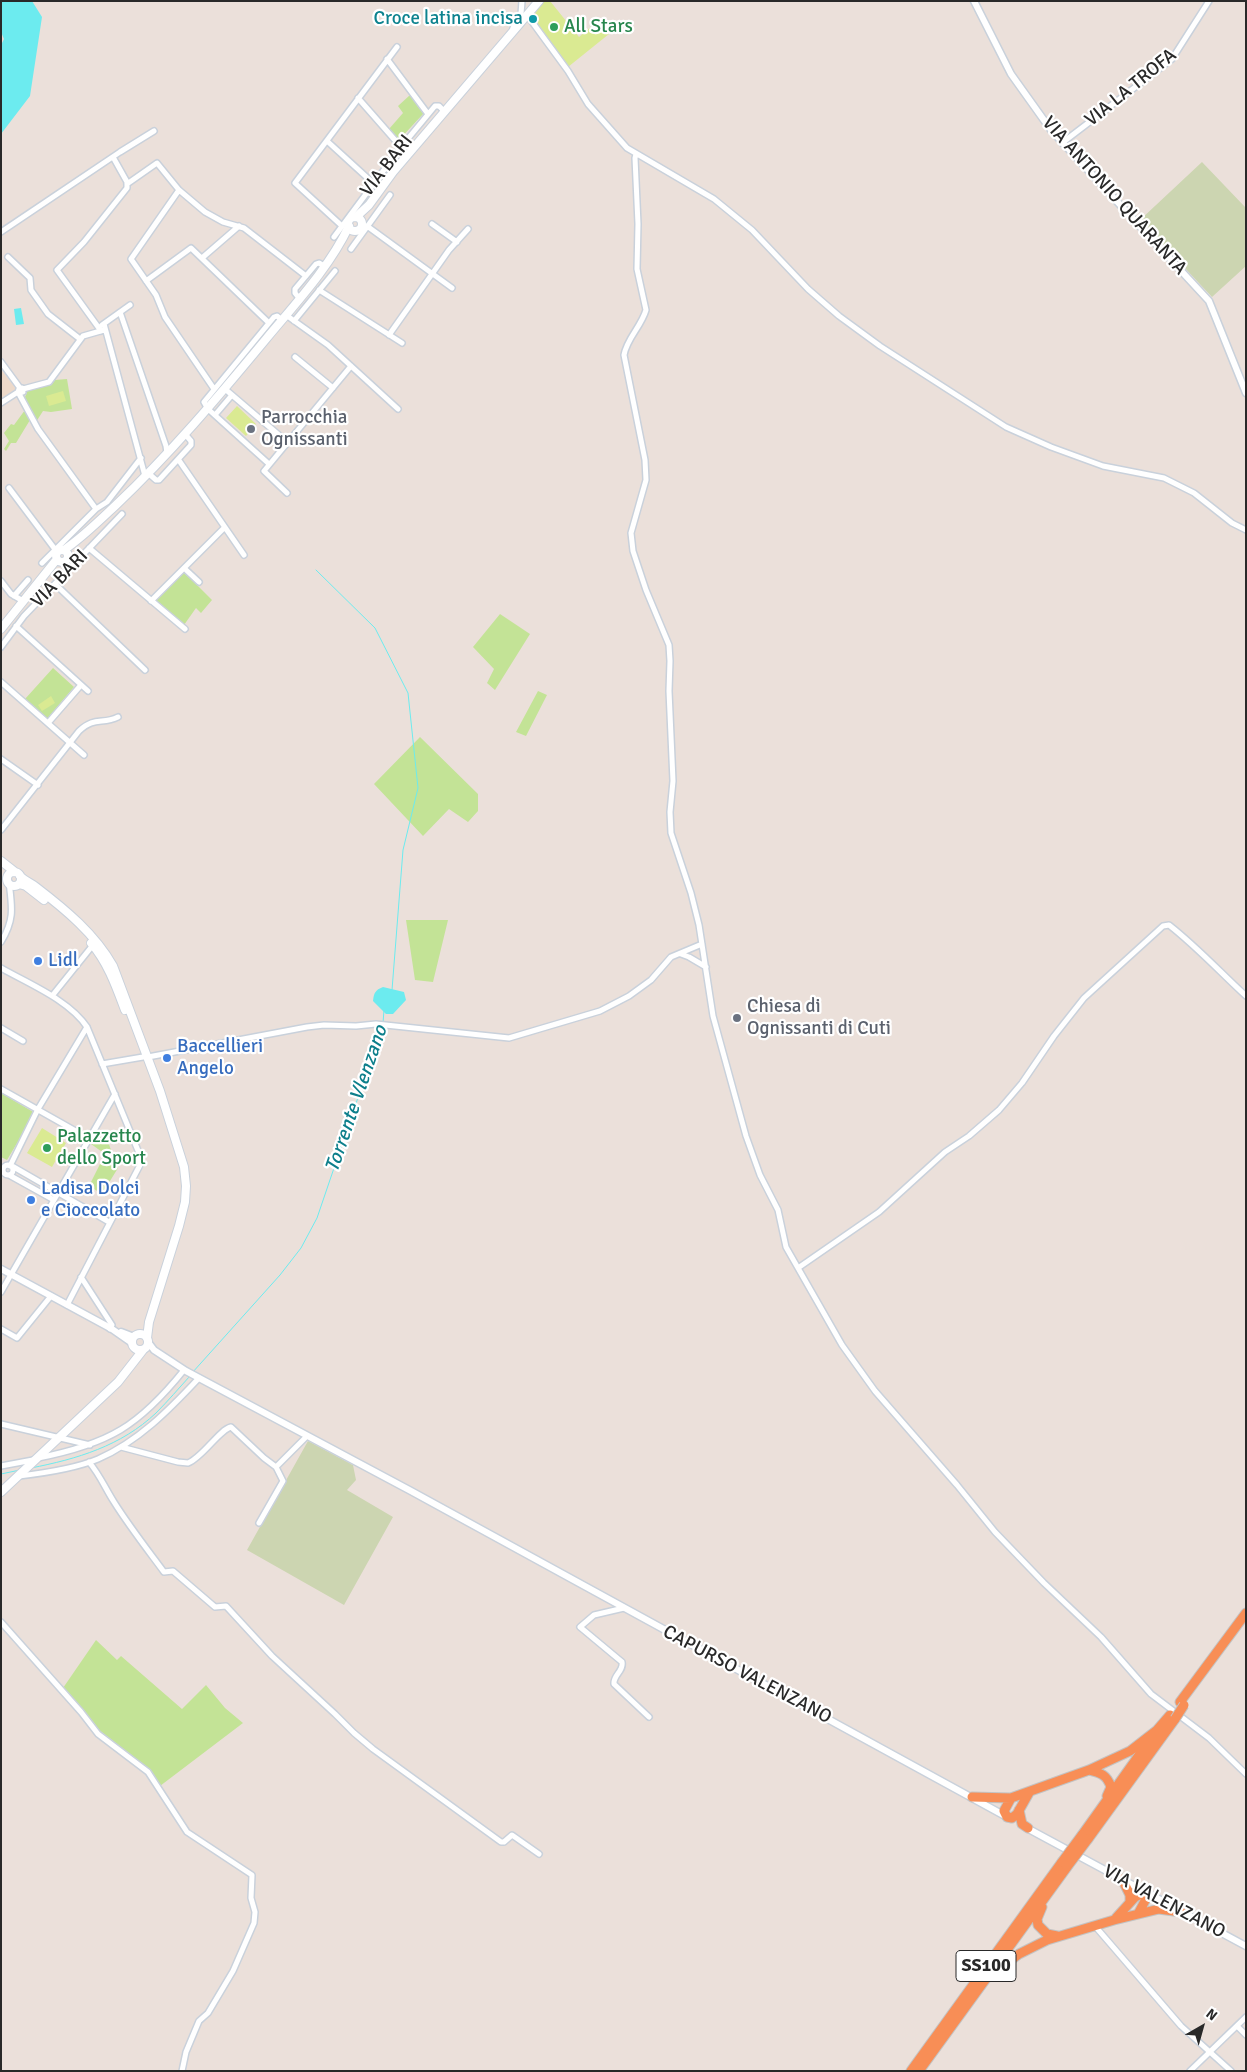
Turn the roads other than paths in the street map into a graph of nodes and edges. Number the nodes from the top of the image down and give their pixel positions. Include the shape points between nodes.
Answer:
1 (523, 1) edge
2 (539, 1) edge
3 (974, 1) edge
4 (1209, 1) edge
5 (531, 5) edge
6 (527, 15) junction
7 (510, 36) junction
8 (396, 47) dead end
9 (387, 59) junction
10 (358, 98) junction
11 (445, 112) junction
12 (428, 114) junction
13 (419, 125) junction
14 (154, 131) dead end
15 (428, 132) junction
16 (327, 141) junction
17 (1062, 143) junction
18 (401, 147) junction
19 (636, 154) junction
20 (113, 157) junction
21 (373, 183) junction
22 (127, 184) junction
23 (180, 190) junction
24 (390, 195) dead end
25 (355, 224) junction
26 (432, 224) dead end
27 (239, 226) junction
28 (468, 229) dead end
29 (1, 232) edge
30 (334, 237) dead end
31 (457, 242) junction
32 (351, 249) dead end
33 (8, 257) dead end
34 (202, 258) junction
35 (335, 271) dead end
36 (432, 273) junction
37 (310, 278) junction
38 (146, 281) junction
39 (321, 288) junction
40 (452, 288) dead end
41 (300, 296) junction
42 (310, 301) junction
43 (130, 305) dead end
44 (120, 312) junction
45 (284, 318) junction
46 (294, 321) junction
47 (269, 323) junction
48 (102, 328) junction
49 (389, 335) junction
50 (80, 339) junction
51 (402, 343) dead end
52 (295, 357) dead end
53 (1, 362) edge
54 (351, 366) junction
55 (333, 388) junction
56 (214, 389) junction
57 (225, 389) junction
58 (20, 391) junction
59 (1246, 393) edge
60 (232, 394) junction
61 (1, 403) edge
62 (208, 409) junction
63 (398, 409) dead end
64 (215, 415) junction
65 (185, 434) junction
66 (164, 440) junction
67 (178, 441) junction
68 (287, 442) junction
69 (167, 453) junction
70 (140, 458) junction
71 (178, 460) junction
72 (270, 464) junction
73 (147, 474) junction
74 (9, 488) dead end
75 (287, 493) dead end
76 (96, 509) junction
77 (122, 514) dead end
78 (224, 528) junction
79 (1246, 530) edge
80 (89, 548) junction
81 (244, 555) dead end
82 (63, 557) junction
83 (42, 564) dead end
84 (184, 568) junction
85 (28, 580) dead end
86 (1, 581) edge
87 (199, 582) dead end
88 (55, 584) junction
89 (14, 596) junction
90 (151, 600) junction
91 (23, 601) junction
92 (16, 626) junction
93 (1, 628) edge
94 (185, 629) dead end
95 (1, 647) edge
96 (145, 670) dead end
97 (1, 682) edge
98 (81, 685) junction
99 (88, 691) dead end
100 (118, 717) dead end
101 (48, 723) junction
102 (70, 742) junction
103 (84, 755) dead end
104 (1, 759) edge
105 (38, 785) junction
106 (1, 830) edge
107 (1, 861) edge
108 (1, 866) edge
109 (14, 879) junction
110 (12, 896) junction
111 (2, 938) edge
112 (702, 944) junction
113 (93, 945) junction
114 (680, 954) junction
115 (707, 967) junction
116 (1, 968) edge
117 (52, 996) junction
118 (1246, 996) edge
119 (87, 1027) junction
120 (1, 1028) edge
121 (23, 1041) dead end
122 (145, 1057) junction
123 (102, 1064) junction
124 (1, 1089) edge
125 (115, 1094) junction
126 (38, 1109) junction
127 (88, 1138) junction
128 (1, 1161) edge
129 (10, 1166) junction
130 (4, 1172) edge
131 (47, 1187) junction
132 (44, 1194) junction
133 (58, 1194) junction
134 (54, 1200) junction
135 (109, 1222) junction
136 (1, 1268) edge
137 (798, 1268) junction
138 (11, 1274) junction
139 (81, 1278) junction
140 (1, 1292) edge
141 (51, 1296) junction
142 (67, 1305) junction
143 (1, 1329) edge
144 (111, 1329) junction
145 (140, 1342) junction
146 (185, 1370) junction
147 (198, 1378) junction
148 (1, 1424) edge
149 (307, 1436) junction
150 (58, 1439) junction
151 (91, 1446) junction
152 (121, 1447) junction
153 (36, 1460) junction
154 (89, 1462) junction
155 (1, 1466) edge
156 (276, 1467) junction
157 (19, 1475) junction
158 (1, 1492) edge
159 (259, 1523) dead end
160 (624, 1608) junction
161 (1246, 1613) edge
162 (1, 1622) edge
163 (1246, 1622) edge
164 (1182, 1704) junction
165 (649, 1717) dead end
166 (1173, 1717) junction
167 (1157, 1730) junction
168 (1089, 1770) junction
169 (1246, 1774) edge
170 (1030, 1791) junction
171 (972, 1797) junction
172 (1011, 1798) junction
173 (1020, 1810) junction
174 (1007, 1817) junction
175 (1028, 1828) junction
176 (1086, 1834) junction
177 (539, 1854) dead end
178 (1082, 1858) joint
179 (1065, 1864) junction
180 (1058, 1879) junction
181 (1122, 1879) junction
182 (1145, 1892) junction
183 (1130, 1902) junction
184 (1181, 1912) junction
185 (1138, 1914) junction
186 (1114, 1920) junction
187 (1095, 1925) junction
188 (1058, 1936) junction
189 (1246, 1946) edge
190 (983, 1982) junction
191 (1246, 2017) edge
192 (1237, 2026) junction
193 (1246, 2035) edge
194 (1210, 2051) junction
195 (182, 2071) edge
196 (911, 2071) edge
197 (919, 2071) edge
198 (1190, 2071) edge
199 (1231, 2071) edge

1 - 5 street
1 - 7 street via 521,14
2 - 5 main road, VIA BARI
3 - 17 street, VIA ANTONIO QUARANTA via 1011,74
4 - 17 street, VIA LA TROFA via 1172,59
5 - 6 main road, VIA BARI
6 - 7 main road, VIA BARI
6 - 19 street via 598,117
7 - 11 main road, VIA BARI
8 - 9 street
9 - 10 street
9 - 12 street
10 - 16 street
10 - 18 street
11 - 12 street via 436,105
11 - 15 main road, VIA BARI
12 - 13 street, VIA BARI
13 - 15 street
13 - 18 street, VIA BARI
14 - 20 street
15 - 25 main road, VIA BARI via 393,172
16 - 21 street
16 - 25 street via 296,183
17 - 59 street, VIA ANTONIO QUARANTA via 1209,301
18 - 21 street, VIA BARI
19 - 79 street via 714,199 752,230 803,284 839,316 1006,427 1103,466 1164,478 1194,493
19 - 112 street via 636,263 646,310 626,345 624,356 641,435 646,480 631,533 633,551 668,645 674,781 671,833 691,893
20 - 22 street
20 - 29 street
21 - 25 street, VIA BARI
22 - 23 street via 157,163
22 - 48 street via 126,190 86,240 57,270
23 - 27 street via 216,219
23 - 38 street via 131,259
24 - 25 street, VIA BARI
25 - 30 street, VIA BARI
25 - 32 street, VIA BARI
25 - 36 street
25 - 37 main road, VIA BARI via 324,266
26 - 31 street
27 - 34 street
27 - 37 street
28 - 31 street
31 - 36 street
33 - 50 street via 30,278 31,290 48,314
34 - 38 street via 191,248
34 - 47 street
35 - 39 street
36 - 40 street
36 - 49 street
37 - 39 street
37 - 41 main road, VIA BARI
38 - 56 street
39 - 42 street
39 - 49 street
41 - 42 street
41 - 45 main road, VIA BARI
42 - 46 street
43 - 44 street
44 - 48 street
44 - 66 street
45 - 46 street
45 - 47 street via 275,316
45 - 57 main road, VIA BARI
46 - 54 street
47 - 56 street, VIA BARI
48 - 50 street
48 - 70 street
49 - 51 street
50 - 58 street via 50,382
52 - 55 street
53 - 58 street
54 - 55 street
54 - 63 street
55 - 68 street
56 - 62 street, VIA BARI via 204,402
57 - 60 street
57 - 62 main road, VIA BARI
58 - 61 street
58 - 76 street via 38,429
60 - 64 street
60 - 68 street
62 - 64 street
62 - 65 main road, VIA BARI
64 - 72 street
65 - 67 main road, VIA BARI
65 - 71 street via 191,445
66 - 67 street
66 - 69 street
67 - 69 main road, VIA BARI
68 - 72 street
69 - 73 main road, VIA BARI
70 - 73 street
70 - 76 street, VIA BARI via 107,502
71 - 73 street via 159,480
71 - 78 street
72 - 75 street via 264,474
73 - 82 main road, VIA BARI
74 - 82 street
76 - 82 street, VIA BARI
77 - 80 street, VIA BARI
78 - 81 street
78 - 84 street
80 - 82 street, VIA BARI
80 - 90 street
82 - 83 street, VIA BARI
82 - 88 street, VIA BARI
82 - 91 main road, VIA BARI
84 - 87 street
84 - 90 street
85 - 89 street, VIA BARI
86 - 89 street
88 - 92 street, VIA BARI
88 - 96 street
89 - 91 street
90 - 94 street
91 - 93 main road, VIA BARI
92 - 95 street, VIA BARI
92 - 98 street
97 - 101 street
98 - 99 street
98 - 101 street
100 - 102 street via 90,722
101 - 102 street
102 - 103 street
102 - 105 street
104 - 105 street
105 - 106 street
107 - 109 main road
108 - 109 main road
109 - 110 street
109 - 110 street
109 - 113 main road via 50,904
109 - 122 main road via 41,891 102,947 118,976
110 - 111 street via 13,912 9,928
112 - 114 street
112 - 115 street
113 - 117 street
113 - 122 main road via 114,980
114 - 115 street
114 - 122 street via 671,957 650,980 629,996 600,1011 509,1038 376,1024 324,1024
115 - 137 street via 713,1016 746,1136 760,1175 778,1210 786,1247
116 - 117 street
117 - 119 street via 75,1012
118 - 137 street via 1187,939 1169,925 1163,926 1084,998 999,1110 945,1152 879,1212
119 - 123 street
119 - 126 street
120 - 121 street
122 - 123 street
122 - 145 main road via 184,1167 186,1186 179,1226
123 - 125 street
124 - 126 street
125 - 127 street
125 - 135 street via 139,1153 140,1165
126 - 127 street
126 - 129 street
127 - 133 street
128 - 129 street
129 - 130 street via 4,1167
129 - 131 street
130 - 132 street
131 - 132 street
131 - 133 street
132 - 134 street
133 - 134 street
133 - 135 street
134 - 138 street
135 - 139 street
136 - 138 street, CAPURSO VALENZANO
137 - 169 street via 842,1345 875,1391 996,1532 1101,1637 1151,1694 1209,1738
138 - 140 street
138 - 141 street, CAPURSO VALENZANO
139 - 142 street
139 - 144 street via 112,1325
141 - 142 street, CAPURSO VALENZANO
141 - 143 street via 17,1338
142 - 144 street, CAPURSO VALENZANO
144 - 145 street, CAPURSO VALENZANO
145 - 146 street, CAPURSO VALENZANO
145 - 150 main road via 134,1362 118,1382
146 - 147 street, CAPURSO VALENZANO
146 - 151 street via 144,1414
147 - 149 street, CAPURSO VALENZANO
147 - 152 street via 161,1418
148 - 150 street
149 - 156 street
149 - 160 street, CAPURSO VALENZANO
150 - 151 street
150 - 153 main road
151 - 153 street
152 - 154 street
152 - 156 street via 188,1463 231,1427
153 - 155 street
153 - 157 main road
154 - 157 street
154 - 177 street via 164,1572 173,1571 215,1607 226,1606 272,1656 373,1749 500,1842 512,1835
156 - 159 street via 282,1481
157 - 158 main road
160 - 165 street via 594,1615 580,1627 622,1662 614,1684
160 - 171 street, CAPURSO VALENZANO
161 - 164 highway, SS100
162 - 195 street via 98,1734 148,1772 187,1832 252,1875 254,1923 233,1970 208,2013 199,2021
163 - 164 highway, SS100
164 - 166 highway, SS100
166 - 167 highway, SS100
166 - 176 highway, SS100
167 - 168 highway, SS100 via 1130,1752
167 - 176 highway, SS100
168 - 170 highway, SS100
168 - 176 highway, SS100 via 1102,1774 1111,1788
170 - 172 highway, SS100
170 - 173 highway
171 - 172 highway, SS100
171 - 174 street, CAPURSO VALENZANO
172 - 174 highway via 1004,1807
173 - 174 highway via 1012,1818
173 - 175 highway via 1022,1824
174 - 175 street, CAPURSO VALENZANO
175 - 178 street, CAPURSO VALENZANO
176 - 179 highway, SS100, bridge
178 - 181 street, VIA VALENZANO
179 - 180 highway, SS100
179 - 196 highway, SS100
180 - 188 highway via 1037,1919 1041,1930
180 - 190 highway, SS100
181 - 182 street, VIA VALENZANO
181 - 183 highway
182 - 183 highway
182 - 184 street, VIA VALENZANO
182 - 185 highway via 1146,1899
183 - 186 highway
184 - 185 highway, SS100 via 1159,1909
184 - 189 street, VIA VALENZANO
185 - 186 highway, SS100
186 - 187 highway, SS100
187 - 188 highway, SS100
187 - 194 street via 1180,2026
188 - 190 highway, SS100 via 1029,1948
190 - 197 highway, SS100
191 - 192 street
192 - 193 street
192 - 194 street
194 - 198 street
194 - 199 street

